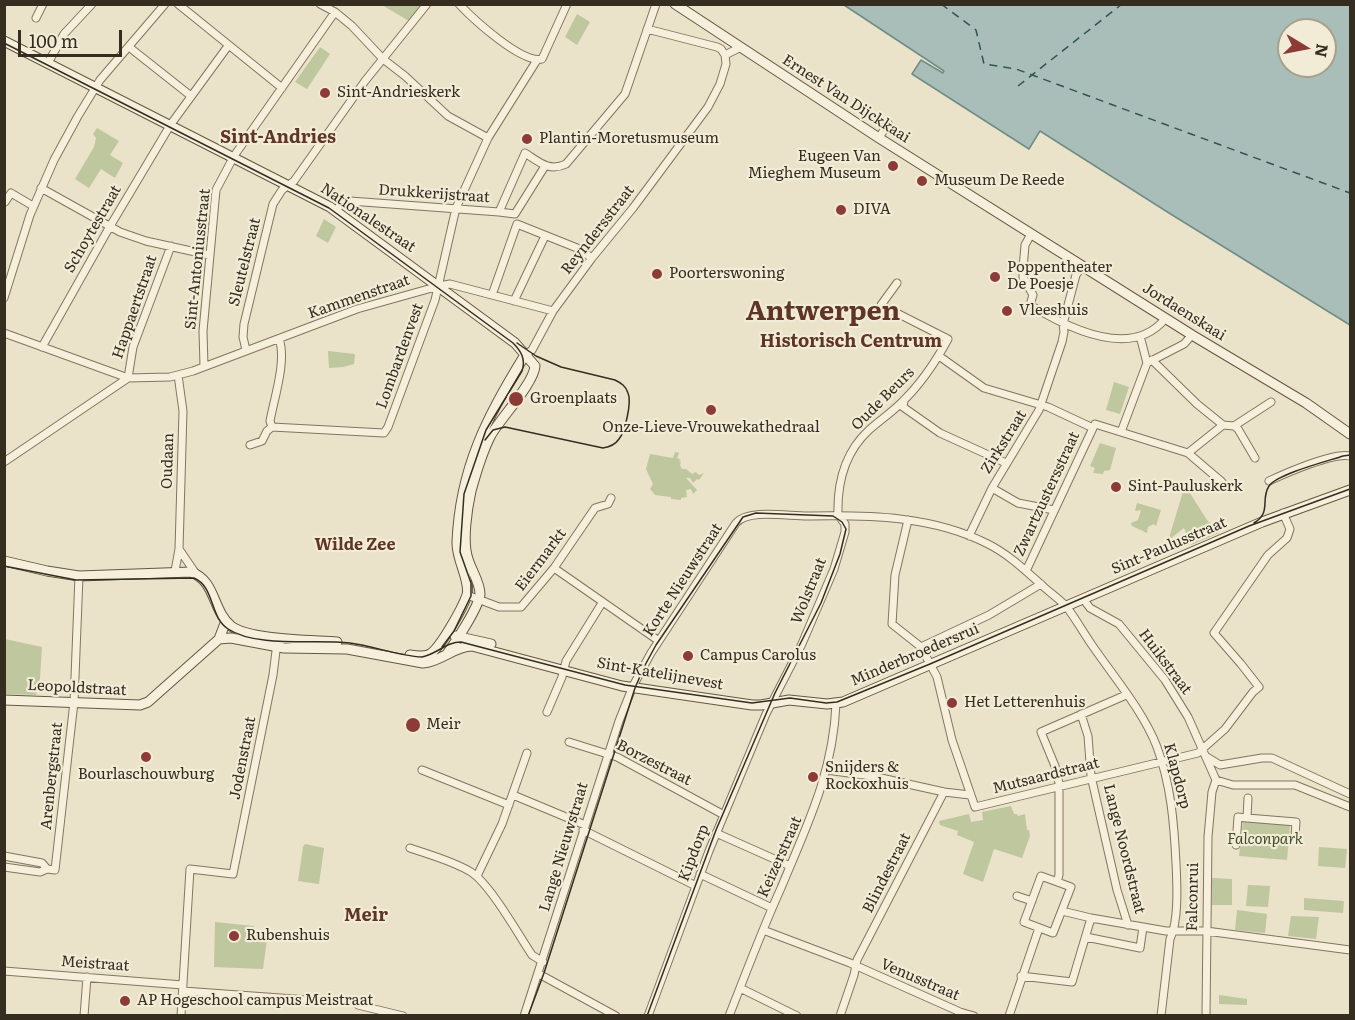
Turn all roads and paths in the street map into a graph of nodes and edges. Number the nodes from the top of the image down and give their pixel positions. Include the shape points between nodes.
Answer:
1 (42, 4) edge
2 (92, 4) edge
3 (165, 4) edge
4 (178, 4) edge
5 (320, 4) edge
6 (427, 4) edge
7 (459, 4) edge
8 (567, 4) edge
9 (656, 4) edge
10 (675, 4) edge
11 (335, 12) junction
12 (36, 18) dead end
13 (647, 29) junction
14 (4, 41) edge
15 (129, 46) junction
16 (228, 46) junction
17 (740, 48) junction
18 (725, 55) junction
19 (383, 59) junction
20 (537, 60) junction
21 (48, 63) junction
22 (95, 87) junction
23 (282, 88) junction
24 (191, 96) junction
25 (888, 123) dead end
26 (171, 126) junction
27 (488, 138) junction
28 (879, 138) junction
29 (233, 157) junction
30 (545, 166) junction
31 (289, 186) junction
32 (41, 188) junction
33 (5, 202) edge
34 (33, 206) junction
35 (456, 208) junction
36 (336, 211) junction
37 (499, 212) junction
38 (1002, 216) joint
39 (109, 228) junction
40 (1031, 234) junction
41 (545, 236) junction
42 (171, 246) junction
43 (209, 255) junction
44 (592, 258) junction
45 (1082, 266) junction
46 (897, 283) dead end
47 (438, 286) junction
48 (492, 295) junction
49 (4, 298) edge
50 (514, 301) junction
51 (553, 311) junction
52 (1165, 319) junction
53 (1063, 324) junction
54 (4, 333) edge
55 (1192, 335) junction
56 (1140, 336) junction
57 (279, 339) junction
58 (42, 347) junction
59 (246, 350) junction
60 (525, 355) junction
61 (939, 356) junction
62 (1150, 362) junction
63 (204, 366) junction
64 (178, 375) junction
65 (128, 378) junction
66 (904, 401) junction
67 (1271, 402) dead end
68 (1041, 405) junction
69 (272, 426) junction
70 (1094, 426) junction
71 (1223, 426) junction
72 (1234, 426) junction
73 (1121, 432) junction
74 (1350, 435) edge
75 (250, 445) dead end
76 (1188, 453) junction
77 (1350, 456) edge
78 (477, 458) junction
79 (1255, 458) dead end
80 (4, 462) edge
81 (1006, 463) junction
82 (1269, 481) dead end
83 (1222, 482) dead end
84 (992, 488) junction
85 (1350, 490) edge
86 (611, 498) dead end
87 (1054, 510) junction
88 (1283, 513) junction
89 (838, 515) junction
90 (740, 519) joint
91 (908, 520) junction
92 (969, 536) junction
93 (179, 549) junction
94 (4, 556) edge
95 (4, 561) edge
96 (27, 567) junction
97 (554, 568) junction
98 (1026, 571) junction
99 (175, 572) junction
100 (196, 574) junction
101 (79, 576) junction
102 (1041, 584) junction
103 (467, 595) junction
104 (478, 600) junction
105 (1084, 600) junction
106 (602, 603) junction
107 (1066, 607) junction
108 (226, 621) junction
109 (459, 636) junction
110 (222, 638) junction
111 (659, 641) junction
112 (277, 642) junction
113 (442, 642) junction
114 (921, 647) junction
115 (445, 656) junction
116 (418, 659) junction
117 (544, 664) junction
118 (931, 665) junction
119 (564, 670) junction
120 (633, 688) junction
121 (1126, 695) junction
122 (4, 700) edge
123 (74, 702) junction
124 (772, 703) junction
125 (836, 704) junction
126 (547, 712) dead end
127 (1082, 714) junction
128 (569, 742) dead end
129 (1203, 749) junction
130 (527, 753) dead end
131 (608, 754) junction
132 (1207, 757) junction
133 (1162, 762) junction
134 (422, 770) dead end
135 (826, 770) junction
136 (1093, 779) junction
137 (1216, 780) junction
138 (1060, 788) junction
139 (1248, 791) junction
140 (944, 792) junction
141 (1350, 794) edge
142 (513, 795) junction
143 (970, 795) junction
144 (509, 805) junction
145 (1350, 807) edge
146 (724, 815) junction
147 (1247, 818) junction
148 (584, 828) junction
149 (716, 833) junction
150 (1295, 836) dead end
151 (1236, 845) dead end
152 (410, 848) dead end
153 (4, 856) edge
154 (790, 866) junction
155 (4, 867) edge
156 (51, 870) junction
157 (700, 874) junction
158 (477, 876) junction
159 (1058, 879) junction
160 (696, 886) junction
161 (1017, 897) dead end
162 (1032, 901) junction
163 (772, 908) junction
164 (1062, 910) junction
165 (1091, 918) junction
166 (1128, 925) junction
167 (1145, 927) junction
168 (1039, 928) junction
169 (763, 930) junction
170 (1174, 931) junction
171 (1206, 932) junction
172 (1086, 937) junction
173 (1350, 950) edge
174 (543, 962) junction
175 (856, 967) junction
176 (4, 971) edge
177 (539, 974) junction
178 (1021, 976) junction
179 (87, 977) junction
180 (183, 988) junction
181 (740, 988) junction
182 (308, 1000) dead end
183 (358, 1005) dead end
184 (84, 1016) edge
185 (181, 1016) edge
186 (403, 1016) edge
187 (524, 1016) edge
188 (616, 1016) edge
189 (648, 1016) edge
190 (729, 1016) edge
191 (797, 1016) edge
192 (840, 1016) edge
193 (974, 1016) edge
194 (1009, 1016) edge
195 (1161, 1016) edge
196 (1206, 1016) edge

1 - 12 street
2 - 21 street via 64,34
3 - 15 street
4 - 16 street
5 - 11 street
6 - 19 street, Sleutelstraat
7 - 20 street via 480,26
8 - 20 street, Lombardenvest via 542,59
9 - 13 street
10 - 17 street, Ernest Van Dijckkaai
11 - 19 street
11 - 23 street, Sint-Antoniusstraat
13 - 18 street via 717,47
13 - 30 street via 625,94 566,164 557,168
14 - 21 street, Nationalestraat
15 - 22 street
15 - 24 street
16 - 23 street
16 - 24 street, Schoytestraat
17 - 18 street
17 - 28 street, Ernest Van Dijckkaai
18 - 44 street, Reyndersstraat via 724,70 712,101
19 - 27 street via 447,116
19 - 31 street, Sleutelstraat
20 - 27 street, Lombardenvest
21 - 22 street, Nationalestraat
22 - 26 street, Nationalestraat
22 - 32 street
23 - 29 street, Sint-Antoniusstraat
24 - 26 street, Schoytestraat
25 - 28 street
26 - 29 street, Nationalestraat
26 - 39 street, Schoytestraat
27 - 35 street, Lombardenvest
28 - 38 street, Ernest Van Dijckkaai
29 - 31 street, Nationalestraat
29 - 43 street, Sint-Antoniusstraat via 216,190
30 - 37 street via 515,214
30 - 37 street via 525,153
31 - 36 street, Nationalestraat
31 - 59 street, Sleutelstraat via 273,204 244,324
32 - 34 street
32 - 39 street
33 - 34 street via 11,193
34 - 49 street
35 - 36 street, Drukkerijstraat via 350,201 343,202
35 - 37 street, Drukkerijstraat
35 - 47 street, Lombardenvest
36 - 47 street, Nationalestraat
38 - 40 street, Jordaenskaai
39 - 42 street
39 - 58 street, Schoytestraat
40 - 45 street, Jordaenskaai
40 - 53 street via 1023,257 1023,277 1033,295 1030,305
41 - 44 street
41 - 48 street via 516,224
41 - 50 street
42 - 43 street
42 - 65 street, Happaertstraat via 133,347
43 - 63 street, Sint-Antoniusstraat
44 - 51 street, Reyndersstraat
45 - 52 street, Jordaenskaai
45 - 53 street, Zirkstraat
46 - 61 street, Oude Beurs via 881,305 948,339
47 - 48 street, Kammenstraat via 450,284
47 - 57 street, Kammenstraat via 357,309
47 - 60 street, Nationalestraat via 515,343
47 - 69 street, Lombardenvest via 384,433
48 - 50 street, Kammenstraat
50 - 51 street, Kammenstraat
51 - 60 street, Reyndersstraat via 532,350
52 - 55 street, Jordaenskaai
52 - 56 street via 1157,329
53 - 56 street via 1089,334
53 - 68 street, Zirkstraat via 1064,332
54 - 58 street
55 - 62 street via 1184,344
55 - 74 street, Jordaenskaai via 1306,403
56 - 62 street
57 - 59 street, Kammenstraat
57 - 69 street via 282,347
58 - 65 street
59 - 63 street, Kammenstraat
60 - 78 street via 483,428
60 - 78 street, Nationalestraat via 535,366 534,371
61 - 66 street, Oude Beurs
61 - 68 street via 984,388
62 - 71 street
62 - 73 street
63 - 64 street, Kammenstraat
64 - 65 street, Kammenstraat
64 - 93 street, Oudaan via 183,411
65 - 80 street
66 - 81 street via 903,407 932,428
66 - 89 street, Oude Beurs via 867,431 842,462
67 - 72 street
68 - 70 street
68 - 81 street, Zirkstraat
69 - 75 street via 262,441
70 - 73 street
70 - 87 street, Zwartzustersstraat
71 - 72 street
71 - 76 street
72 - 79 street
73 - 76 street
76 - 83 street
77 - 82 street via 1341,455
78 - 103 street via 461,492 456,544 468,585
78 - 104 street via 466,544 467,559 479,588
81 - 84 street, Zirkstraat
84 - 87 street via 1018,503
84 - 92 street, Zirkstraat
85 - 88 street, Sint-Paulusstraat
86 - 97 street, Eiermarkt via 608,504 595,508
87 - 98 street, Zwartzustersstraat
88 - 105 street, Sint-Paulusstraat
88 - 129 street via 1290,529 1287,538 1268,555 1214,633 1259,687
89 - 90 street, Klapdorp via 756,514
89 - 91 street, Klapdorp
89 - 124 street, Wolstraat via 845,524 841,549 801,646
90 - 111 street, Korte Nieuwstraat
91 - 92 street, Klapdorp via 940,525
91 - 114 street via 895,575 892,624
92 - 98 street, Klapdorp
93 - 99 street, Oudaan
93 - 100 street
94 - 96 street
95 - 96 street
96 - 101 street
97 - 104 street, Eiermarkt via 521,607 499,607
97 - 106 street
98 - 102 street, Klapdorp
99 - 100 street
99 - 101 street
100 - 108 street via 207,582
101 - 123 street, Arenbergstraat
102 - 107 street, Klapdorp
102 - 114 street via 989,615
103 - 104 street
103 - 113 street
104 - 109 street
105 - 107 street, Sint-Paulusstraat
105 - 129 street, Huikstraat via 1090,608 1119,624 1162,675
106 - 111 street
106 - 119 street
107 - 118 street, Minderbroedersrui
107 - 121 street, Klapdorp
108 - 110 street
108 - 112 street via 234,628
109 - 113 street
109 - 115 street
109 - 117 street, Sint-Katelijnevest via 538,658
110 - 112 street
110 - 123 street, Leopoldstraat via 148,702 134,706
111 - 120 street, Korte Nieuwstraat
112 - 116 street
112 - 180 street, Jodenstraat via 233,874 190,869
113 - 116 street
114 - 118 street
115 - 116 street via 429,663
115 - 117 street, Sint-Katelijnevest via 467,646
117 - 119 street, Sint-Katelijnevest
118 - 125 street, Minderbroedersrui
118 - 143 street
119 - 120 street, Sint-Katelijnevest
119 - 126 street
120 - 124 street, Sint-Katelijnevest via 752,705
120 - 131 street, Lange Nieuwstraat
121 - 127 street
121 - 133 street, Klapdorp via 1156,744
122 - 123 street, Leopoldstraat
123 - 156 street, Arenbergstraat
124 - 125 street, Minderbroedersrui via 794,700
124 - 146 street, Kipdorp
125 - 135 street, Keizerstraat
127 - 136 street, Lange Noordstraat
127 - 138 street via 1041,732
128 - 131 street, Borzestraat
129 - 132 street, Huikstraat
129 - 133 street, Mutsaardstraat
130 - 142 street
131 - 146 street, Borzestraat
131 - 148 street, Lange Nieuwstraat
132 - 137 street, Huikstraat
132 - 141 street via 1220,765 1262,758 1278,760
133 - 136 street, Mutsaardstraat
133 - 170 street, Klapdorp via 1173,814 1177,878
134 - 144 street
135 - 140 street, Mutsaardstraat
135 - 154 street, Keizerstraat via 816,806
136 - 138 street, Mutsaardstraat
136 - 166 street, Lange Noordstraat
137 - 139 street
137 - 171 street, Falconrui via 1208,837
138 - 143 street, Mutsaardstraat via 975,807
138 - 159 street
139 - 145 street via 1295,785
139 - 147 street
140 - 143 street, Mutsaardstraat
140 - 175 street, Blindestraat
142 - 144 street
142 - 148 street
144 - 158 street
146 - 149 street, Kipdorp
147 - 150 street via 1296,822
147 - 151 street via 1238,817
148 - 160 street
148 - 174 street, Lange Nieuwstraat
149 - 154 street
149 - 157 street, Kipdorp
152 - 158 street
153 - 156 street via 42,863
154 - 163 street, Keizerstraat
155 - 156 street
157 - 160 street, Kipdorp
157 - 163 street
158 - 174 street via 532,955
159 - 162 street via 1041,876
159 - 164 street via 1071,887
160 - 189 street, Kipdorp
161 - 162 street
162 - 168 street via 1024,922
163 - 169 street, Keizerstraat
164 - 165 street
164 - 168 street via 1053,933
165 - 166 street
165 - 172 street
166 - 167 street
167 - 170 street
167 - 172 street via 1140,948
168 - 178 street
169 - 175 street, Venusstraat
169 - 181 street, Keizerstraat
170 - 171 street
170 - 195 street, Klapdorp
171 - 173 street
171 - 196 street, Falconrui
172 - 178 street via 1072,982
174 - 177 street, Lange Nieuwstraat
175 - 192 street, Blindestraat
175 - 193 street, Venusstraat
176 - 179 street, Meistraat
177 - 187 street, Lange Nieuwstraat
177 - 188 street
178 - 194 street
179 - 180 street, Meistraat
179 - 184 street
180 - 182 street, Meistraat
180 - 185 street
181 - 190 street, Keizerstraat
181 - 191 street
183 - 186 street

